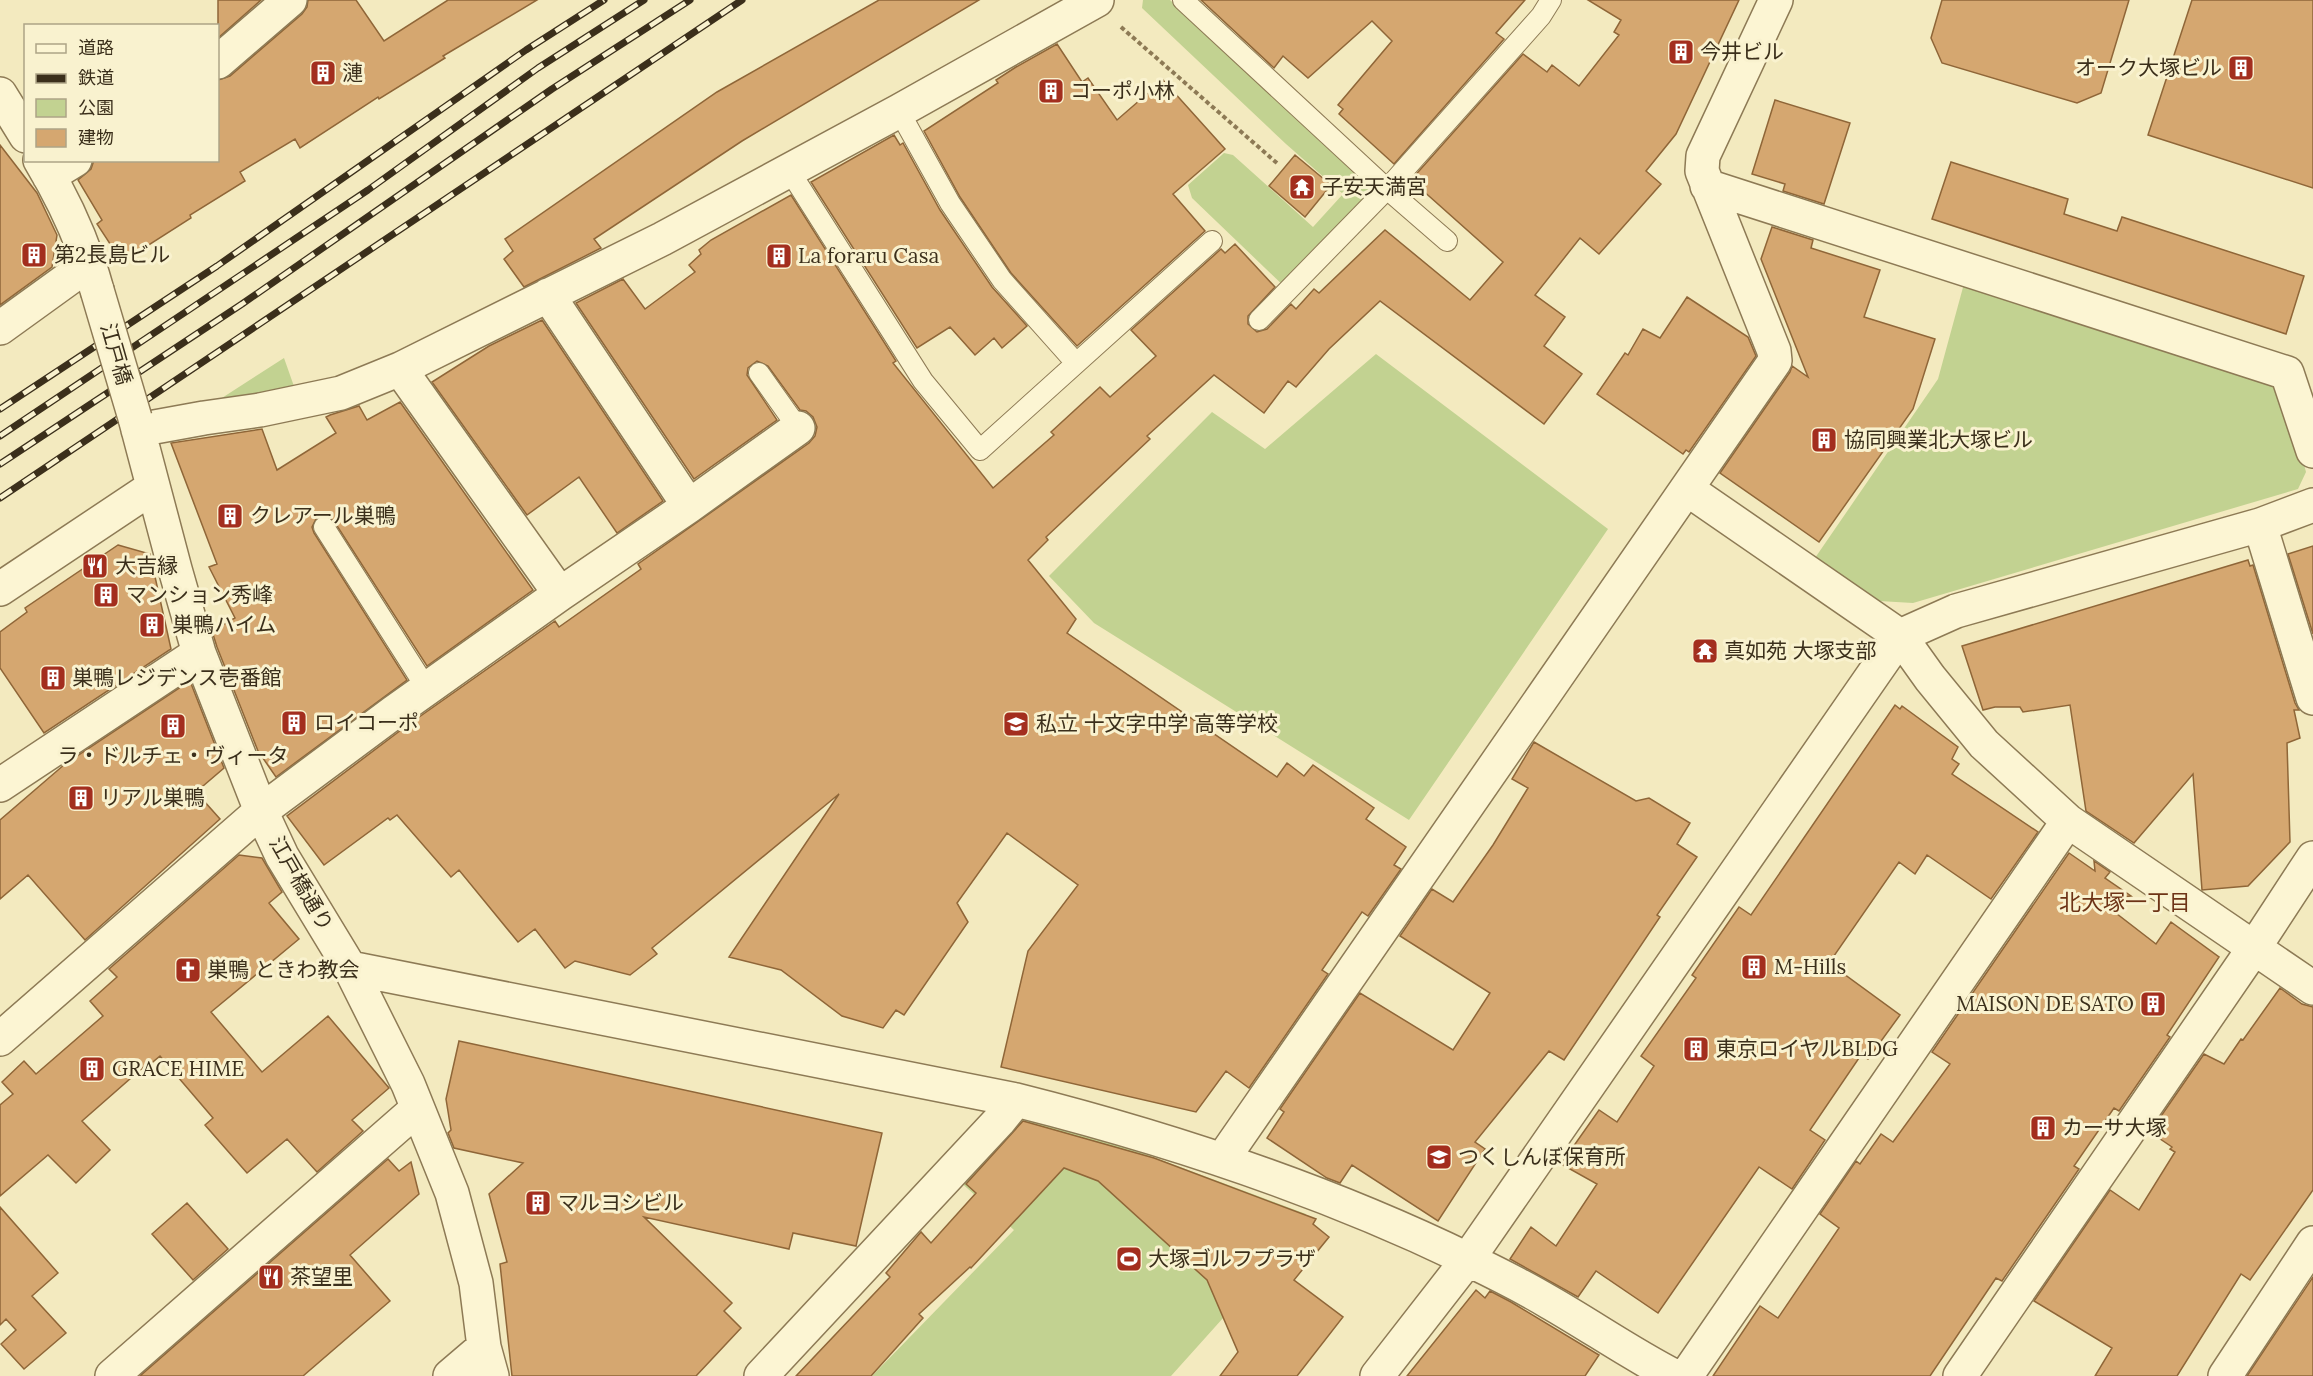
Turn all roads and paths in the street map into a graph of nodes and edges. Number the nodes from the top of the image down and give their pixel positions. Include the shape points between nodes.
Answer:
1 (290, 0) edge
2 (1184, 0) edge
3 (1551, 0) edge
4 (1776, 0) edge
5 (1095, 1) edge
6 (219, 61) edge
7 (0, 94) edge
8 (899, 111) junction
9 (24, 133) edge
10 (1278, 164) dead end
11 (55, 166) edge
12 (789, 171) junction
13 (1707, 186) junction
14 (1387, 189) junction
15 (1212, 241) dead end
16 (1447, 241) dead end
17 (93, 277) junction
18 (548, 295) junction
19 (1259, 320) dead end
20 (0, 328) edge
21 (1076, 363) junction
22 (400, 369) junction
23 (759, 373) dead end
24 (137, 424) junction
25 (798, 428) joint
26 (2313, 452) edge
27 (153, 487) junction
28 (1687, 489) junction
29 (2313, 505) edge
30 (689, 506) junction
31 (2260, 525) junction
32 (324, 527) dead end
33 (0, 589) edge
34 (560, 594) junction
35 (1900, 636) junction
36 (199, 653) junction
37 (427, 689) junction
38 (2313, 698) edge
39 (0, 785) edge
40 (261, 811) junction
41 (2068, 821) junction
42 (2313, 858) edge
43 (2254, 948) junction
44 (350, 968) junction
45 (2313, 988) edge
46 (0, 1039) edge
47 (1016, 1100) junction
48 (417, 1110) junction
49 (1222, 1160) junction
50 (2313, 1243) edge
51 (1468, 1259) junction
52 (488, 1361) edge
53 (1655, 1372) edge
54 (112, 1376) edge
55 (450, 1376) edge
56 (761, 1376) edge
57 (1377, 1376) edge
58 (1686, 1376) edge
59 (1960, 1376) edge
60 (2225, 1376) edge

1 - 6 street
2 - 14 lane
3 - 14 lane
4 - 13 street via 1703,156
5 - 8 street
5 - 10 path
7 - 9 street
8 - 12 street
8 - 21 lane via 950,203 1002,280
11 - 17 street
12 - 18 street
12 - 21 lane via 923,381 980,450
13 - 26 street via 2287,373
13 - 28 street via 1774,351 1774,361
14 - 16 lane
14 - 19 lane
15 - 21 lane
17 - 20 street
17 - 24 street, 江戸橋, bridge
18 - 22 street
18 - 30 street
22 - 24 street via 340,393 260,410
22 - 34 street
23 - 25 lane
24 - 27 street, 江戸橋通り
25 - 30 street
27 - 33 street
27 - 36 street, 江戸橋通り
28 - 35 street
28 - 49 street
29 - 31 street
30 - 34 street
31 - 35 street via 1956,611
31 - 38 street
32 - 37 lane
34 - 37 street
35 - 41 street via 1984,744
35 - 51 street
36 - 39 street
36 - 40 street, 江戸橋通り
37 - 40 street
40 - 44 street, 江戸橋通り via 282,856
40 - 46 street
41 - 43 street
41 - 58 street
42 - 43 street
43 - 45 street
43 - 59 street
44 - 47 street
44 - 48 street, 江戸橋通り
47 - 49 street via 1094,1119
47 - 56 street
48 - 52 street, 江戸橋通り via 452,1193 476,1283
48 - 54 street
49 - 51 street via 1350,1207
50 - 60 street
51 - 53 street via 1548,1301
51 - 57 street
52 - 55 street

